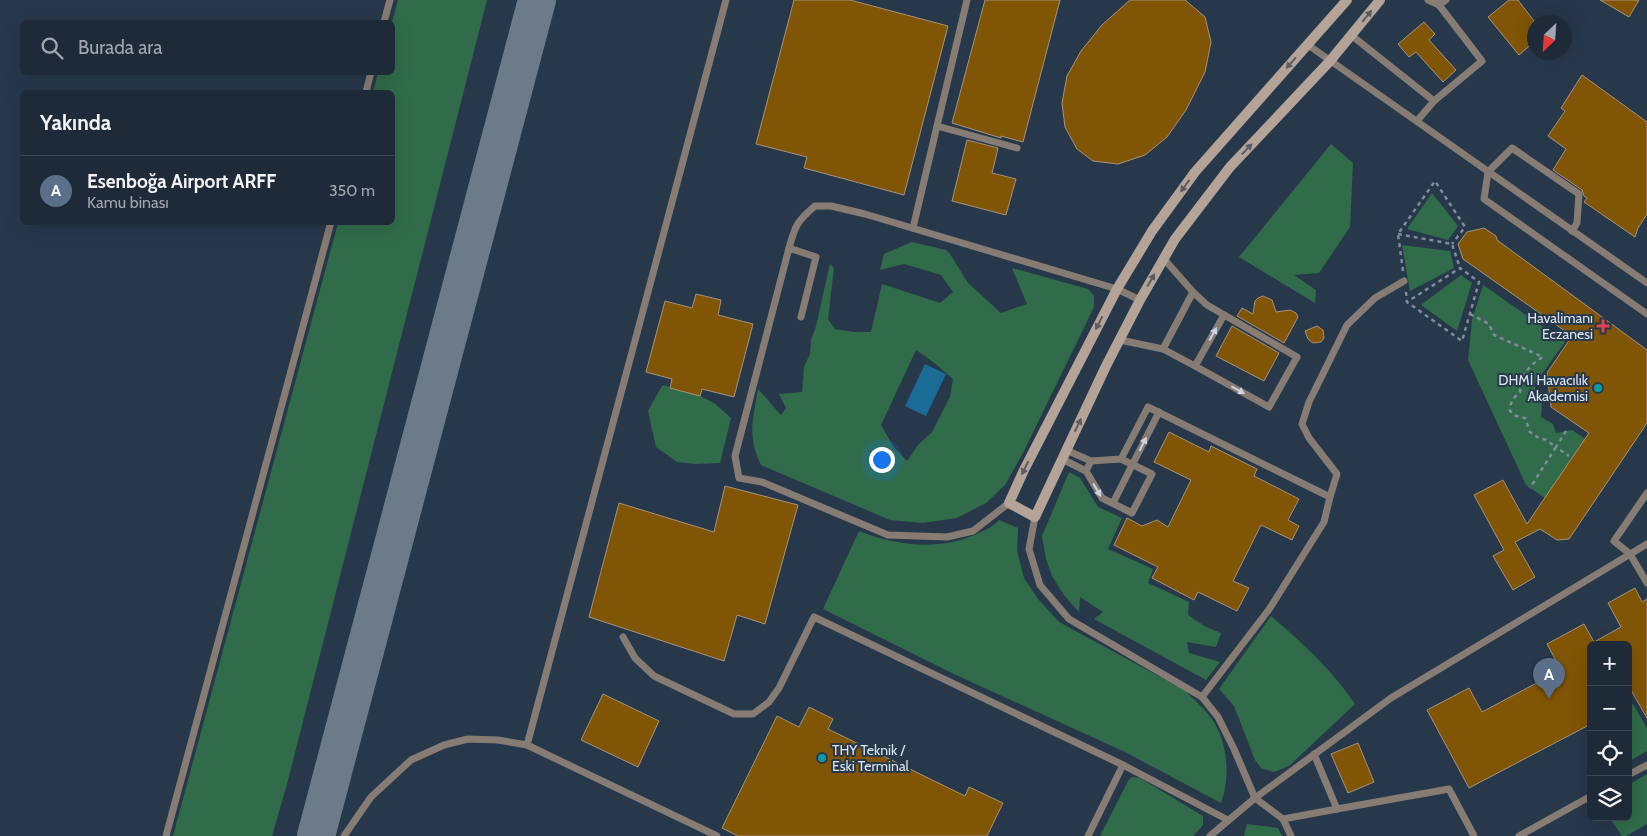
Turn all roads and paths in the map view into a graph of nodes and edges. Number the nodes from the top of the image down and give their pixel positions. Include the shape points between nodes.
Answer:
1 (390, 0) edge
2 (726, 0) edge
3 (967, 0) edge
4 (1347, 0) edge
5 (1380, 0) edge
6 (1428, 0) edge
7 (1446, 0) edge
8 (1438, 2) edge
9 (385, 20) edge
10 (1351, 35) junction
11 (1308, 45) junction
12 (1330, 61) junction
13 (370, 75) edge
14 (366, 90) edge
15 (1434, 101) junction
16 (1417, 121) junction
17 (937, 126) junction
18 (1017, 148) dead end
19 (1488, 172) junction
20 (330, 225) edge
21 (913, 228) junction
22 (1572, 231) junction
23 (1398, 234) junction
24 (1452, 244) junction
25 (789, 248) junction
26 (1164, 259) junction
27 (1460, 268) junction
28 (1404, 281) junction
29 (1647, 283) edge
30 (1117, 289) junction
31 (1193, 292) junction
32 (1140, 300) junction
33 (1407, 302) junction
34 (1645, 313) edge
35 (1470, 314) junction
36 (1224, 315) junction
37 (801, 317) dead end
38 (1120, 340) junction
39 (1163, 349) junction
40 (1195, 366) junction
41 (1159, 412) junction
42 (1566, 431) dead end
43 (1556, 447) junction
44 (1064, 454) junction
45 (1569, 456) dead end
46 (1121, 459) junction
47 (1091, 461) junction
48 (1132, 464) junction
49 (1086, 471) junction
50 (1530, 488) dead end
51 (1647, 493) edge
52 (1330, 497) junction
53 (1009, 503) junction
54 (1113, 504) junction
55 (1035, 517) junction
56 (1647, 544) edge
57 (1630, 554) junction
58 (1647, 583) edge
59 (622, 637) dead end
60 (1202, 697) junction
61 (527, 746) junction
62 (1314, 754) junction
63 (1123, 765) junction
64 (1647, 765) edge
65 (1632, 773) edge
66 (1255, 798) junction
67 (1587, 798) edge
68 (1337, 809) junction
69 (1283, 819) junction
70 (1228, 820) junction
71 (166, 836) edge
72 (344, 836) edge
73 (717, 836) edge
74 (1088, 836) edge
75 (1210, 836) edge
76 (1291, 836) edge
77 (1474, 836) edge
78 (1519, 836) edge

1 - 9 lane
2 - 61 lane
3 - 17 lane
4 - 11 street
10 -> 5 street
6 - 8 lane
7 - 8 lane
8 - 15 lane via 1482,61
10 - 12 street
10 - 15 lane
11 - 12 lane
11 -> 30 street via 1195,172 1152,230
12 - 16 lane
26 -> 12 street via 1175,238 1230,167
13 - 14 lane
15 - 16 lane
16 - 19 lane
17 - 18 lane
17 - 21 lane
19 - 22 lane
19 - 22 lane via 1512,148 1580,194 1577,223
19 - 34 lane via 1484,199
20 - 71 lane
21 - 25 lane via 831,206 814,206 795,226
21 - 30 lane
22 - 29 lane
23 - 24 path
23 - 24 path via 1435,181 1465,227
23 - 28 path
24 - 27 path
25 - 37 lane via 816,257
25 - 53 lane via 735,456 739,478 762,482 888,535 947,537 973,531
26 - 31 lane
32 -> 26 street
27 - 33 path
27 - 35 path via 1479,282
28 - 33 path
28 - 52 lane via 1375,298 1347,325 1309,402 1302,424 1337,474
30 - 32 lane
30 -> 53 street
31 - 36 lane
31 - 39 lane
32 - 38 street
33 - 35 path via 1462,341
35 - 43 path via 1489,324 1494,335 1543,357 1525,372 1520,392 1510,404 1510,411 1525,418 1530,432
40 -> 36 lane
40 -> 36 lane via 1270,407 1298,357
38 - 39 lane
44 -> 38 street
39 - 40 lane
41 - 46 lane via 1148,407
48 -> 41 lane
41 - 52 lane
42 - 43 path
43 - 45 path
43 - 50 path
44 - 47 lane
44 - 49 lane
44 - 55 street
46 - 47 lane
46 - 48 lane
47 - 49 lane
48 - 54 lane
48 - 54 lane via 1152,474 1132,513
49 -> 54 lane via 1102,498
51 - 57 lane via 1614,541
52 - 60 lane via 1324,522 1270,608
53 - 55 street
55 - 60 lane via 1029,549 1040,586 1069,619
56 - 57 lane
57 - 58 lane
57 - 62 lane via 1391,698
59 - 63 lane via 635,658 654,676 734,714 753,714 769,702 779,688 814,616
60 - 66 lane via 1218,717
61 - 72 lane via 498,740 468,739 444,744 411,760 371,797
61 - 73 lane
62 - 66 lane
62 - 68 lane
63 - 70 lane
63 - 74 lane
64 - 65 lane
66 - 69 lane
66 - 70 lane
67 - 78 lane
68 - 69 lane
68 - 77 lane via 1449,789
69 - 76 lane
70 - 75 lane

